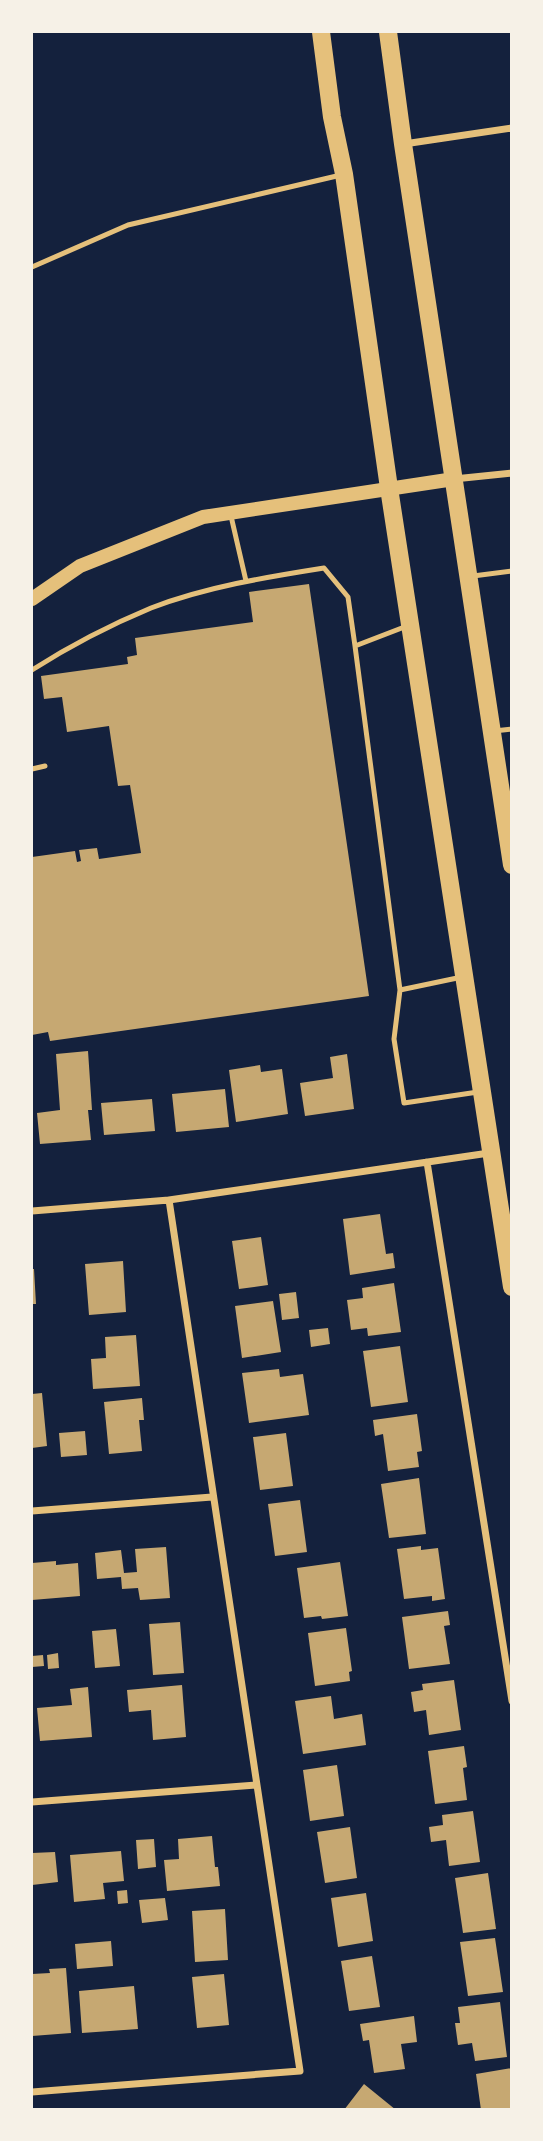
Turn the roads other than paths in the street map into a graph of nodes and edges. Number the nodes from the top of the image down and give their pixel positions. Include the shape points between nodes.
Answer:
1 (321, 32) edge
2 (388, 32) edge
3 (512, 128) edge
4 (403, 144) junction
5 (344, 174) junction
6 (32, 267) edge
7 (512, 473) edge
8 (454, 479) junction
9 (389, 488) junction
10 (230, 512) junction
11 (512, 571) edge
12 (468, 577) junction
13 (246, 581) junction
14 (32, 599) edge
15 (410, 625) junction
16 (355, 646) junction
17 (32, 670) edge
18 (512, 729) edge
19 (492, 732) junction
20 (44, 766) dead end
21 (32, 769) edge
22 (512, 865) edge
23 (465, 977) junction
24 (400, 990) junction
25 (482, 1092) junction
26 (492, 1152) junction
27 (427, 1162) junction
28 (169, 1200) junction
29 (32, 1211) edge
30 (512, 1287) edge
31 (212, 1497) junction
32 (32, 1511) edge
33 (512, 1701) edge
34 (257, 1785) junction
35 (32, 1802) edge
36 (32, 2092) edge

1 - 5 main road
2 - 4 main road
3 - 4 street
4 - 8 main road
5 - 6 lane via 128,225
5 - 9 main road
7 - 8 street
8 - 9 main road
8 - 12 main road
9 - 10 main road
9 - 15 main road
10 - 13 lane
10 - 14 main road via 203,517 80,566
11 - 12 lane
12 - 19 main road
13 - 16 lane via 324,568 348,597
13 - 17 lane via 151,608
15 - 16 lane
15 - 23 main road
16 - 24 lane
18 - 19 lane
19 - 22 main road
20 - 21 lane
23 - 24 lane
23 - 25 main road
24 - 25 lane via 394,1039 404,1103
25 - 26 main road
26 - 27 street
26 - 30 main road
27 - 28 street
27 - 33 street
28 - 29 street
28 - 31 street
31 - 32 street
31 - 34 street
34 - 35 street
34 - 36 street via 300,2071

